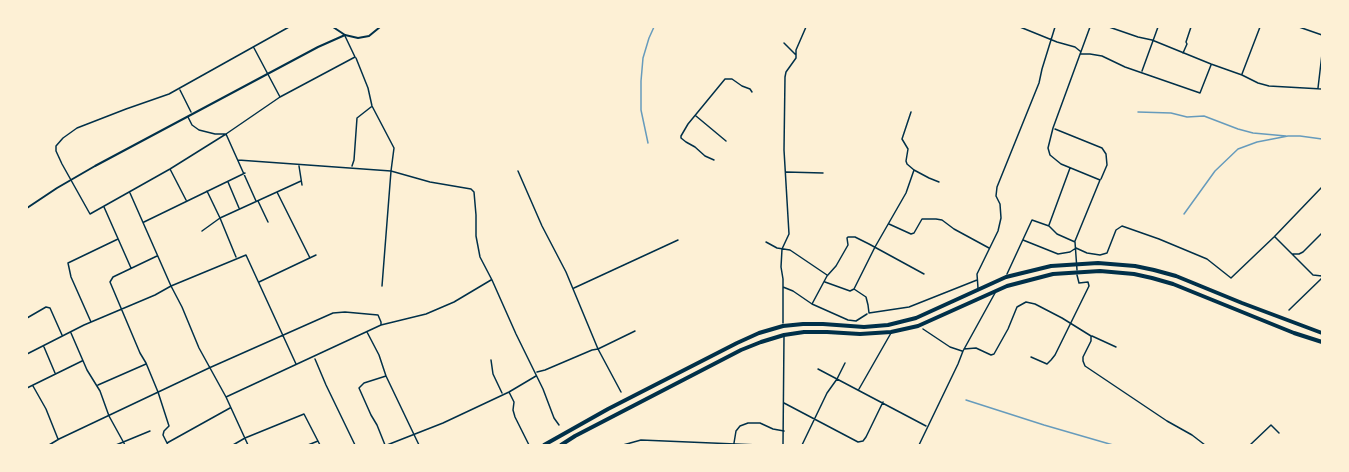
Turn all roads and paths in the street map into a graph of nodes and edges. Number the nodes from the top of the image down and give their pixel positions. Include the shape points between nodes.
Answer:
1 (289, 27) edge
2 (333, 27) edge
3 (380, 27) edge
4 (806, 27) edge
5 (1020, 27) edge
6 (1055, 27) edge
7 (1090, 27) edge
8 (1109, 27) edge
9 (1158, 27) edge
10 (1191, 27) edge
11 (1260, 27) edge
12 (1299, 27) edge
13 (1322, 35) edge
14 (345, 36) junction
15 (1051, 39) junction
16 (1152, 40) junction
17 (784, 42) dead end
18 (254, 48) junction
19 (1080, 53) junction
20 (1183, 53) junction
21 (1322, 54) edge
22 (797, 56) junction
23 (355, 57) junction
24 (1211, 64) junction
25 (1141, 72) junction
26 (268, 75) junction
27 (1242, 75) junction
28 (180, 89) junction
29 (1318, 89) junction
30 (1322, 89) edge
31 (752, 92) dead end
32 (280, 97) junction
33 (372, 106) junction
34 (911, 112) dead end
35 (193, 115) junction
36 (696, 115) junction
37 (188, 117) junction
38 (1053, 128) junction
39 (226, 134) junction
40 (726, 141) dead end
41 (238, 160) junction
42 (714, 160) dead end
43 (299, 165) junction
44 (351, 167) junction
45 (1070, 168) junction
46 (170, 169) junction
47 (914, 170) junction
48 (391, 171) junction
49 (518, 171) dead end
50 (785, 172) junction
51 (245, 173) junction
52 (823, 173) dead end
53 (71, 179) junction
54 (1100, 180) junction
55 (228, 181) junction
56 (301, 181) junction
57 (939, 182) dead end
58 (302, 185) dead end
59 (1321, 189) edge
60 (207, 191) junction
61 (277, 192) junction
62 (129, 193) junction
63 (186, 201) junction
64 (257, 201) junction
65 (103, 206) junction
66 (27, 208) edge
67 (239, 209) junction
68 (220, 218) junction
69 (268, 222) dead end
70 (143, 223) junction
71 (888, 224) junction
72 (1048, 226) junction
73 (201, 231) dead end
74 (1322, 233) edge
75 (1274, 237) junction
76 (118, 239) junction
77 (678, 240) dead end
78 (1023, 240) junction
79 (766, 242) dead end
80 (1075, 242) junction
81 (875, 247) junction
82 (990, 248) junction
83 (1076, 248) junction
84 (782, 249) junction
85 (1292, 254) junction
86 (316, 255) dead end
87 (158, 256) junction
88 (236, 258) junction
89 (310, 258) junction
90 (131, 269) junction
91 (924, 274) dead end
92 (827, 276) junction
93 (1006, 277) junction
94 (1322, 277) edge
95 (492, 280) junction
96 (977, 280) junction
97 (825, 282) junction
98 (258, 283) junction
99 (171, 286) junction
100 (382, 286) dead end
101 (782, 286) junction
102 (573, 289) junction
103 (854, 289) junction
104 (978, 289) junction
105 (998, 290) junction
106 (812, 304) junction
107 (122, 308) junction
108 (1290, 310) dead end
109 (868, 313) junction
110 (27, 318) edge
111 (91, 322) junction
112 (1071, 324) junction
113 (381, 325) junction
114 (783, 326) junction
115 (923, 329) dead end
116 (635, 331) dead end
117 (70, 332) junction
118 (367, 332) junction
119 (891, 332) junction
120 (1322, 333) edge
121 (282, 335) junction
122 (784, 335) junction
123 (62, 336) junction
124 (1091, 336) junction
125 (1322, 342) edge
126 (44, 346) junction
127 (1116, 346) dead end
128 (598, 349) junction
129 (964, 350) junction
130 (27, 354) edge
131 (315, 357) junction
132 (1031, 357) dead end
133 (491, 360) dead end
134 (83, 361) junction
135 (146, 363) junction
136 (845, 363) dead end
137 (296, 364) junction
138 (209, 368) junction
139 (819, 369) dead end
140 (55, 374) junction
141 (536, 374) junction
142 (386, 376) junction
143 (837, 379) junction
144 (33, 386) junction
145 (97, 386) junction
146 (27, 388) edge
147 (859, 390) junction
148 (159, 392) junction
149 (509, 392) junction
150 (621, 392) dead end
151 (502, 394) junction
152 (226, 397) junction
153 (883, 402) junction
154 (784, 403) junction
155 (231, 407) junction
156 (110, 416) junction
157 (815, 420) junction
158 (559, 425) dead end
159 (927, 426) junction
160 (784, 430) junction
161 (150, 431) dead end
162 (1279, 433) dead end
163 (415, 434) junction
164 (245, 438) junction
165 (58, 439) junction
166 (644, 440) junction
167 (853, 440) junction
168 (318, 441) junction
169 (124, 443) edge
170 (167, 444) edge
171 (729, 444) edge
172 (734, 444) edge
173 (1252, 444) edge
174 (49, 445) edge
175 (116, 445) edge
176 (232, 445) edge
177 (248, 445) edge
178 (308, 445) edge
179 (320, 445) edge
180 (355, 445) edge
181 (386, 445) edge
182 (419, 445) edge
183 (529, 445) edge
184 (544, 445) edge
185 (561, 445) edge
186 (623, 445) edge
187 (644, 445) edge
188 (758, 445) edge
189 (783, 445) edge
190 (802, 445) edge
191 (852, 445) edge
192 (919, 445) edge
193 (1206, 445) edge

1 - 18 street
2 - 14 street
3 - 14 street via 369,36
4 - 22 street via 795,50
5 - 15 street
6 - 15 street
7 - 19 street
8 - 16 street
9 - 16 street
10 - 20 street
11 - 27 street
12 - 13 street
14 - 23 street
14 - 26 street
15 - 19 street via 1075,47
15 - 82 street via 1039,83 997,189 1001,218
16 - 20 street
16 - 25 street
17 - 22 street
18 - 26 street
18 - 28 street
19 - 25 street via 1102,56
19 - 38 street
20 - 24 street
21 - 29 street
22 - 50 street via 785,76
23 - 32 street
23 - 33 street
24 - 25 street via 1200,93
24 - 27 street
26 - 32 street
26 - 35 street
27 - 29 street via 1269,86
28 - 35 street
28 - 53 street via 78,128 63,138 56,149
29 - 30 street
31 - 36 street via 732,79 725,80
32 - 39 street
33 - 44 street via 357,118
33 - 48 street via 394,148
34 - 47 street via 903,140 908,149 907,164
35 - 37 street
36 - 40 street
36 - 42 street via 680,138
37 - 39 street via 199,130
37 - 53 street
38 - 45 street via 1048,152
38 - 54 street via 1102,148 1107,165
39 - 41 street
39 - 46 street
41 - 43 street
41 - 51 street
43 - 44 street
43 - 56 street
44 - 48 street
45 - 54 street
45 - 72 street
46 - 62 street
46 - 63 street
47 - 57 street
47 - 71 street via 906,194
48 - 95 street via 474,192 479,251
48 - 100 street
49 - 102 street
50 - 52 street
50 - 84 street via 789,234
51 - 55 street
51 - 64 street
53 - 65 street via 90,214
53 - 66 street
54 - 80 street
55 - 60 street
55 - 67 street
56 - 58 street
56 - 61 street
59 - 75 street
60 - 63 street
60 - 68 street
61 - 64 street
61 - 89 street
62 - 65 street
62 - 70 street
63 - 70 street
64 - 67 street
64 - 69 street
65 - 76 street
67 - 68 street
68 - 73 street
68 - 88 street
70 - 87 street
71 - 81 street
71 - 82 street via 911,234 922,219 942,220
72 - 78 street via 1032,220
72 - 80 street
74 - 85 street via 1303,252
75 - 83 street via 1231,278 1207,259 1122,226 1116,230 1107,253 1087,253
75 - 85 street
76 - 90 street
76 - 111 street via 68,263
77 - 102 street
78 - 83 street via 1058,254
78 - 93 street
79 - 84 street
80 - 83 street
81 - 91 street
81 - 92 street via 855,237 846,238 848,245
81 - 103 street
82 - 96 street
83 - 112 street via 1079,283 1088,282 1089,286
84 - 92 street via 790,250
84 - 101 street
85 - 94 street via 1313,274
86 - 89 street
87 - 90 street
87 - 99 street
88 - 98 street via 246,255
88 - 99 street
89 - 98 street
90 - 107 street via 110,282
92 - 97 street
93 - 104 highway
93 - 120 highway via 1074,264 1135,266 1176,276
94 - 108 street
95 - 113 street via 426,314
95 - 141 street
96 - 104 street
96 - 109 street via 909,307
97 - 103 street
97 - 106 street
98 - 121 street
99 - 107 street
99 - 138 street
101 - 106 street
101 - 114 street
102 - 128 street
103 - 109 street via 866,297
104 - 114 highway via 916,318 888,325
105 - 119 highway via 918,326
105 - 125 highway via 1029,279 1074,272 1134,274
105 - 129 street
106 - 109 street via 848,320 856,321
107 - 111 street
107 - 135 street
110 - 123 street via 50,308
111 - 117 street
112 - 124 street
112 - 129 street via 1026,302 1017,307 994,354 976,348
112 - 132 street via 1049,363
113 - 118 street
113 - 121 street via 378,315 333,313
114 - 184 highway via 737,343
115 - 129 street via 950,347
116 - 128 street
117 - 123 street
117 - 134 street
118 - 131 street
118 - 142 street
119 - 122 highway
119 - 147 street
121 - 137 street
121 - 138 street
122 - 154 street
122 - 185 highway via 741,351
123 - 126 street
124 - 127 street
124 - 193 street via 1083,364
126 - 130 street
126 - 140 street
128 - 141 street
128 - 150 street
129 - 159 street
131 - 137 street
131 - 180 street
133 - 151 street
134 - 140 street
134 - 145 street
135 - 145 street
135 - 148 street
136 - 143 street
137 - 152 street
138 - 148 street
138 - 152 street
139 - 143 street
140 - 144 street
141 - 149 street
141 - 158 street
142 - 163 street
142 - 181 street via 359,388
143 - 147 street
143 - 157 street
144 - 146 street
144 - 165 street
145 - 156 street
147 - 153 street
148 - 156 street
148 - 170 street via 169,426 163,435
149 - 151 street
149 - 183 street via 515,417
151 - 163 street
152 - 155 street
153 - 159 street
153 - 167 street via 863,441
154 - 157 street
154 - 160 street
155 - 164 street
155 - 170 street
156 - 165 street
156 - 169 street
157 - 167 street
157 - 190 street
159 - 192 street
160 - 172 street via 760,423 744,424 736,431
160 - 189 street
161 - 169 street
162 - 173 street via 1270,425
163 - 181 street
163 - 182 street
164 - 168 street via 304,414
164 - 176 street
164 - 177 street
165 - 174 street
166 - 171 street
166 - 186 street
166 - 187 street
167 - 191 street
168 - 178 street
168 - 179 street
169 - 175 street
171 - 172 street
172 - 188 street

